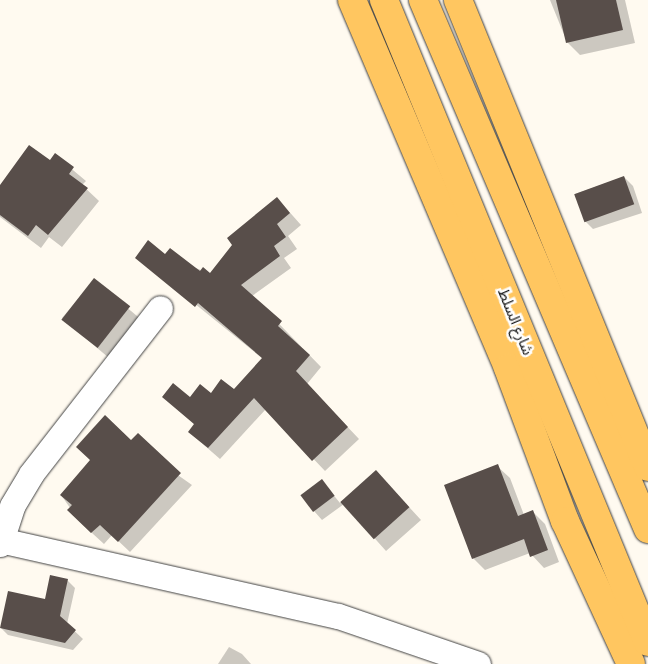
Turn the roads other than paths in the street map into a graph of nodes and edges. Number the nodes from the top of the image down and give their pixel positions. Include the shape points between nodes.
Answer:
1 (352, 0) edge
2 (384, 0) edge
3 (423, 0) edge
4 (458, 0) edge
5 (160, 308) dead end
6 (648, 465) edge
7 (648, 529) edge
8 (0, 542) edge
9 (648, 642) edge
10 (478, 664) edge
11 (631, 664) edge

1 - 11 main road via 508,368 566,521
2 - 9 main road, شارع السلط via 567,452
3 - 7 main road
4 - 6 main road
5 - 8 street via 31,474 12,506
8 - 10 street via 338,616

